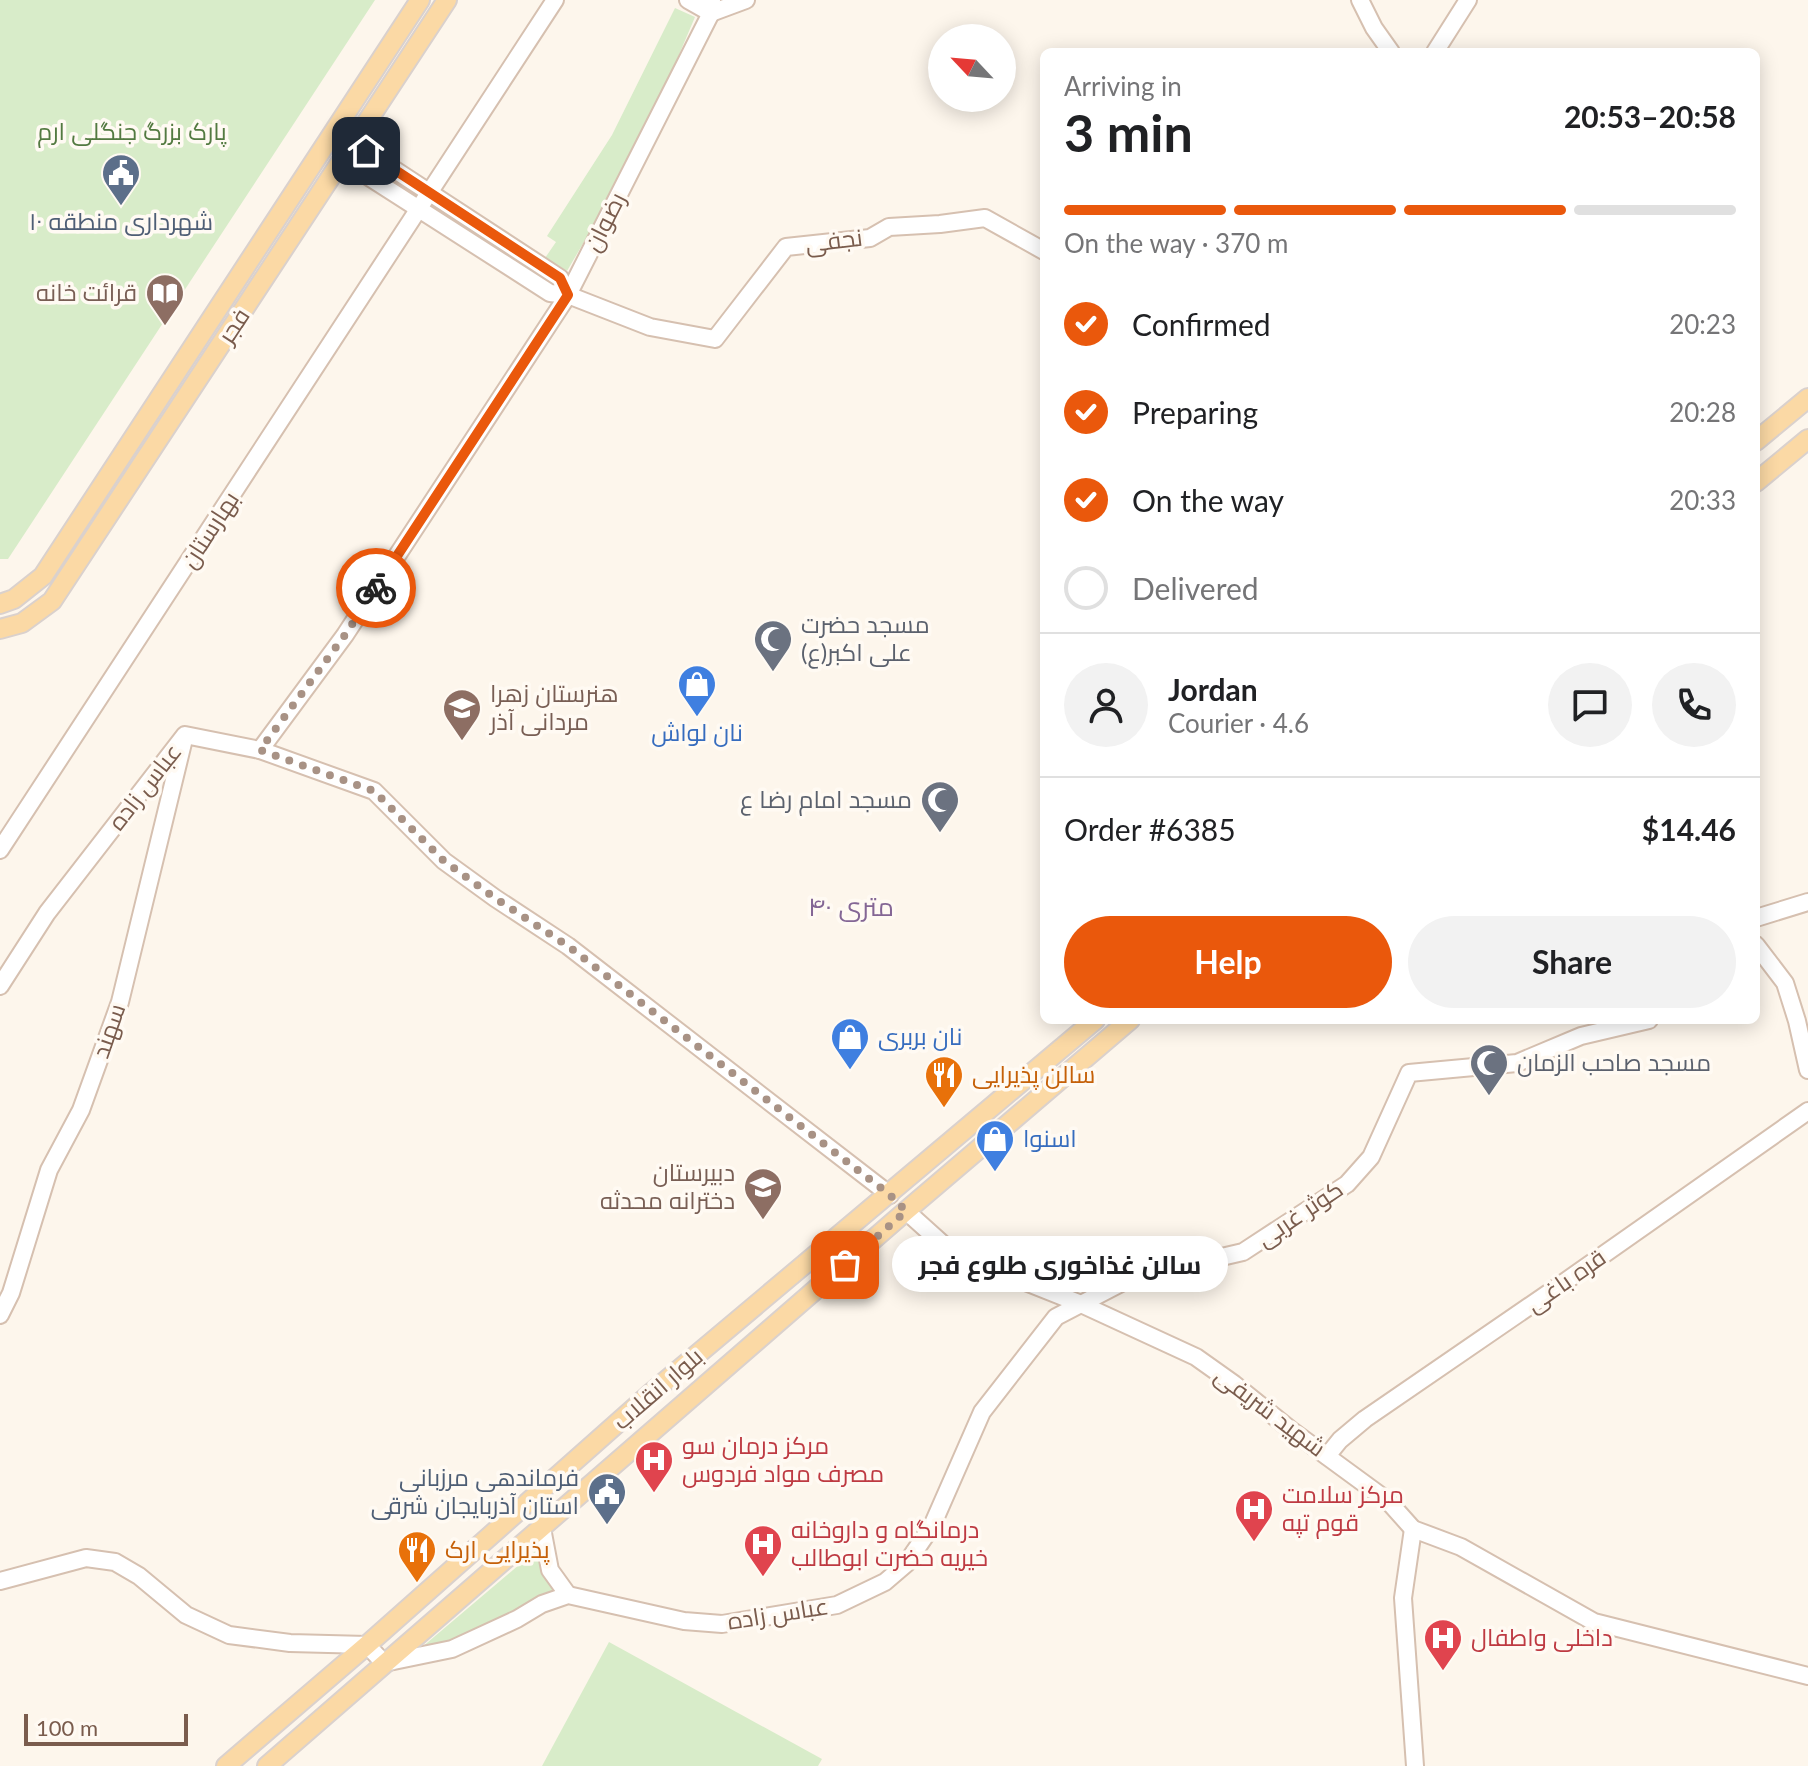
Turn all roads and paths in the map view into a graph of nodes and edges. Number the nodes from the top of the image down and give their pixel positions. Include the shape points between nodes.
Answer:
1 (420, 0) edge
2 (447, 0) edge
3 (555, 0) edge
4 (688, 0) edge
5 (746, 0) edge
6 (1360, 0) edge
7 (1468, 0) edge
8 (712, 6) edge
9 (1388, 48) edge
10 (1438, 48) edge
11 (329, 140) junction
12 (348, 152) junction
13 (429, 192) junction
14 (417, 209) junction
15 (497, 238) junction
16 (1040, 249) edge
17 (488, 253) junction
18 (568, 295) junction
19 (1808, 398) edge
20 (1760, 438) edge
21 (1808, 439) edge
22 (131, 441) junction
23 (150, 453) junction
24 (1760, 479) edge
25 (0, 604) edge
26 (0, 629) edge
27 (185, 735) junction
28 (260, 750) junction
29 (0, 850) edge
30 (1808, 902) edge
31 (1760, 917) edge
32 (1760, 950) edge
33 (0, 986) edge
34 (1090, 1024) edge
35 (1125, 1024) edge
36 (1632, 1024) edge
37 (1808, 1070) edge
38 (1808, 1111) edge
39 (890, 1195) junction
40 (906, 1211) junction
41 (1081, 1304) junction
42 (0, 1315) edge
43 (698, 1355) junction
44 (716, 1376) junction
45 (1327, 1456) junction
46 (542, 1528) junction
47 (1413, 1529) junction
48 (0, 1581) edge
49 (568, 1595) junction
50 (367, 1645) junction
51 (384, 1663) junction
52 (1808, 1676) edge
53 (226, 1766) edge
54 (267, 1766) edge
55 (1415, 1766) edge

1 - 11 main road, فجر
2 - 12 main road, فجر
3 - 13 street
4 - 8 street
5 - 8 street
6 - 9 street
7 - 10 street
8 - 18 street, رضوان
11 - 12 main road
11 - 22 main road, فجر
12 - 13 street via 366,151
12 - 14 street via 355,168
12 - 23 main road, فجر
13 - 14 street, بهارستان
13 - 15 street
14 - 17 street
14 - 29 street, بهارستان
15 - 17 street
15 - 18 street via 560,278
16 - 18 street, نجفی via 985,218 889,227 870,238 786,247 715,339 650,327
17 - 18 street via 550,293
18 - 28 street, رضوان via 345,635
19 - 20 main road
21 - 24 main road
22 - 23 main road
22 - 25 main road, فجر via 43,576
23 - 26 main road, فجر via 52,601 22,623
27 - 28 street, عباس زاده
27 - 33 street, عباس زاده via 47,913
27 - 42 street, سهند via 120,1002 81,1110 49,1170
28 - 39 street, عباس زاده via 374,791 444,861 568,946
30 - 31 street
32 - 37 street via 1785,983
34 - 39 main road, بلوار انقلاب
35 - 40 main road, بلوار انقلاب
36 - 41 street, کوثر غربی via 1581,1036 1517,1063 1409,1073 1371,1157 1347,1184 1243,1252 1131,1278
38 - 45 street, قره باغی via 1365,1419
39 - 40 main road
39 - 43 main road, بلوار انقلاب
40 - 41 street, شهید شریفى via 946,1247 970,1260
40 - 44 main road, بلوار انقلاب
41 - 45 street, شهید شریفى via 1196,1357
41 - 49 street, عباس زاده via 1056,1317 982,1412 932,1526 906,1564 885,1582 837,1605 722,1624 684,1621
43 - 44 main road via 712,1350 719,1354 722,1362
43 - 50 main road, بلوار انقلاب
44 - 46 main road, بلوار انقلاب
45 - 47 street, شهید شریفى via 1388,1501
46 - 49 street via 550,1570
46 - 51 main road, بلوار انقلاب
47 - 52 street, شهید شریفى via 1461,1547 1594,1622
47 - 55 street via 1403,1598
48 - 50 street via 86,1558 115,1562 186,1615 229,1635
49 - 51 street via 452,1649
50 - 51 street
50 - 53 main road, بلوار انقلاب
51 - 54 main road, بلوار انقلاب

